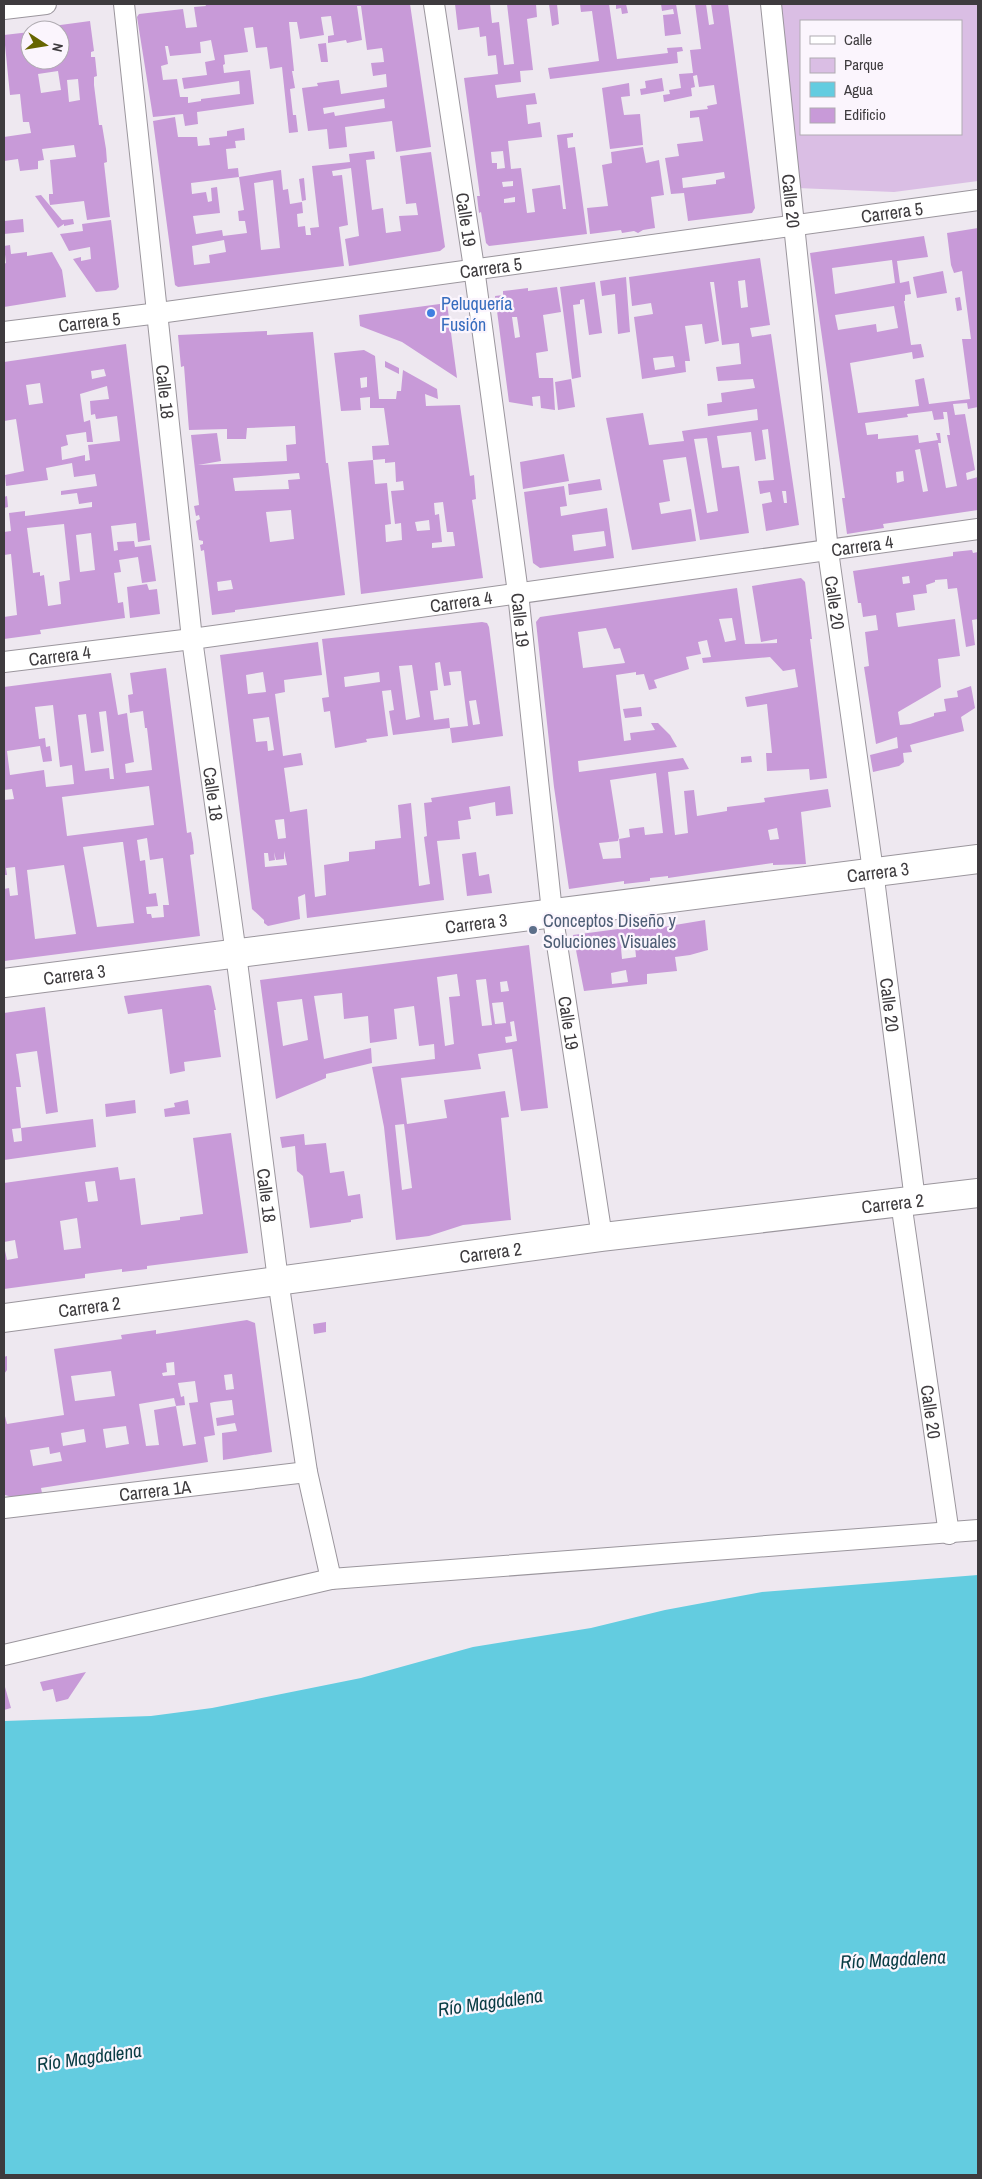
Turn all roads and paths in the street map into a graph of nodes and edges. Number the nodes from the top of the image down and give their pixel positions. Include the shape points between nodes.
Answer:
1 (46, 4) edge
2 (124, 4) edge
3 (434, 4) edge
4 (771, 4) edge
5 (4, 9) edge
6 (978, 200) edge
7 (795, 226) junction
8 (474, 268) junction
9 (159, 313) junction
10 (4, 332) edge
11 (978, 529) edge
12 (828, 551) junction
13 (518, 592) junction
14 (192, 639) junction
15 (4, 662) edge
16 (978, 859) edge
17 (873, 871) junction
18 (552, 912) junction
19 (236, 954) junction
20 (4, 983) edge
21 (978, 1193) edge
22 (908, 1201) junction
23 (602, 1237) junction
24 (278, 1280) junction
25 (4, 1318) edge
26 (307, 1472) junction
27 (4, 1508) edge
28 (978, 1530) edge
29 (949, 1534) junction
30 (331, 1579) junction
31 (4, 1655) edge

1 - 5 street
2 - 9 street, Calle 18
3 - 8 street, Calle 19
4 - 7 street, Calle 20
6 - 7 street, Carrera 5
7 - 8 street, Carrera 5
7 - 12 street, Calle 20
8 - 9 street, Carrera 5
8 - 13 street, Calle 19
9 - 10 street, Carrera 5
9 - 14 street, Calle 18
11 - 12 street, Carrera 4
12 - 13 street, Carrera 4
12 - 17 street, Calle 20
13 - 14 street, Carrera 4
13 - 18 street, Calle 19
14 - 15 street, Carrera 4
14 - 19 street, Calle 18
16 - 17 main road, Carrera 3
17 - 18 main road, Carrera 3
17 - 22 street, Calle 20
18 - 19 main road, Carrera 3
18 - 23 street, Calle 19
19 - 20 main road, Carrera 3
19 - 24 street, Calle 18
21 - 22 main road, Carrera 2
22 - 23 main road, Carrera 2
22 - 29 street, Calle 20
23 - 24 main road, Carrera 2
24 - 25 main road, Carrera 2
24 - 26 street, Calle 18
26 - 27 street, Carrera 1A
26 - 30 street, Calle 18
28 - 29 street
29 - 30 street
30 - 31 street

